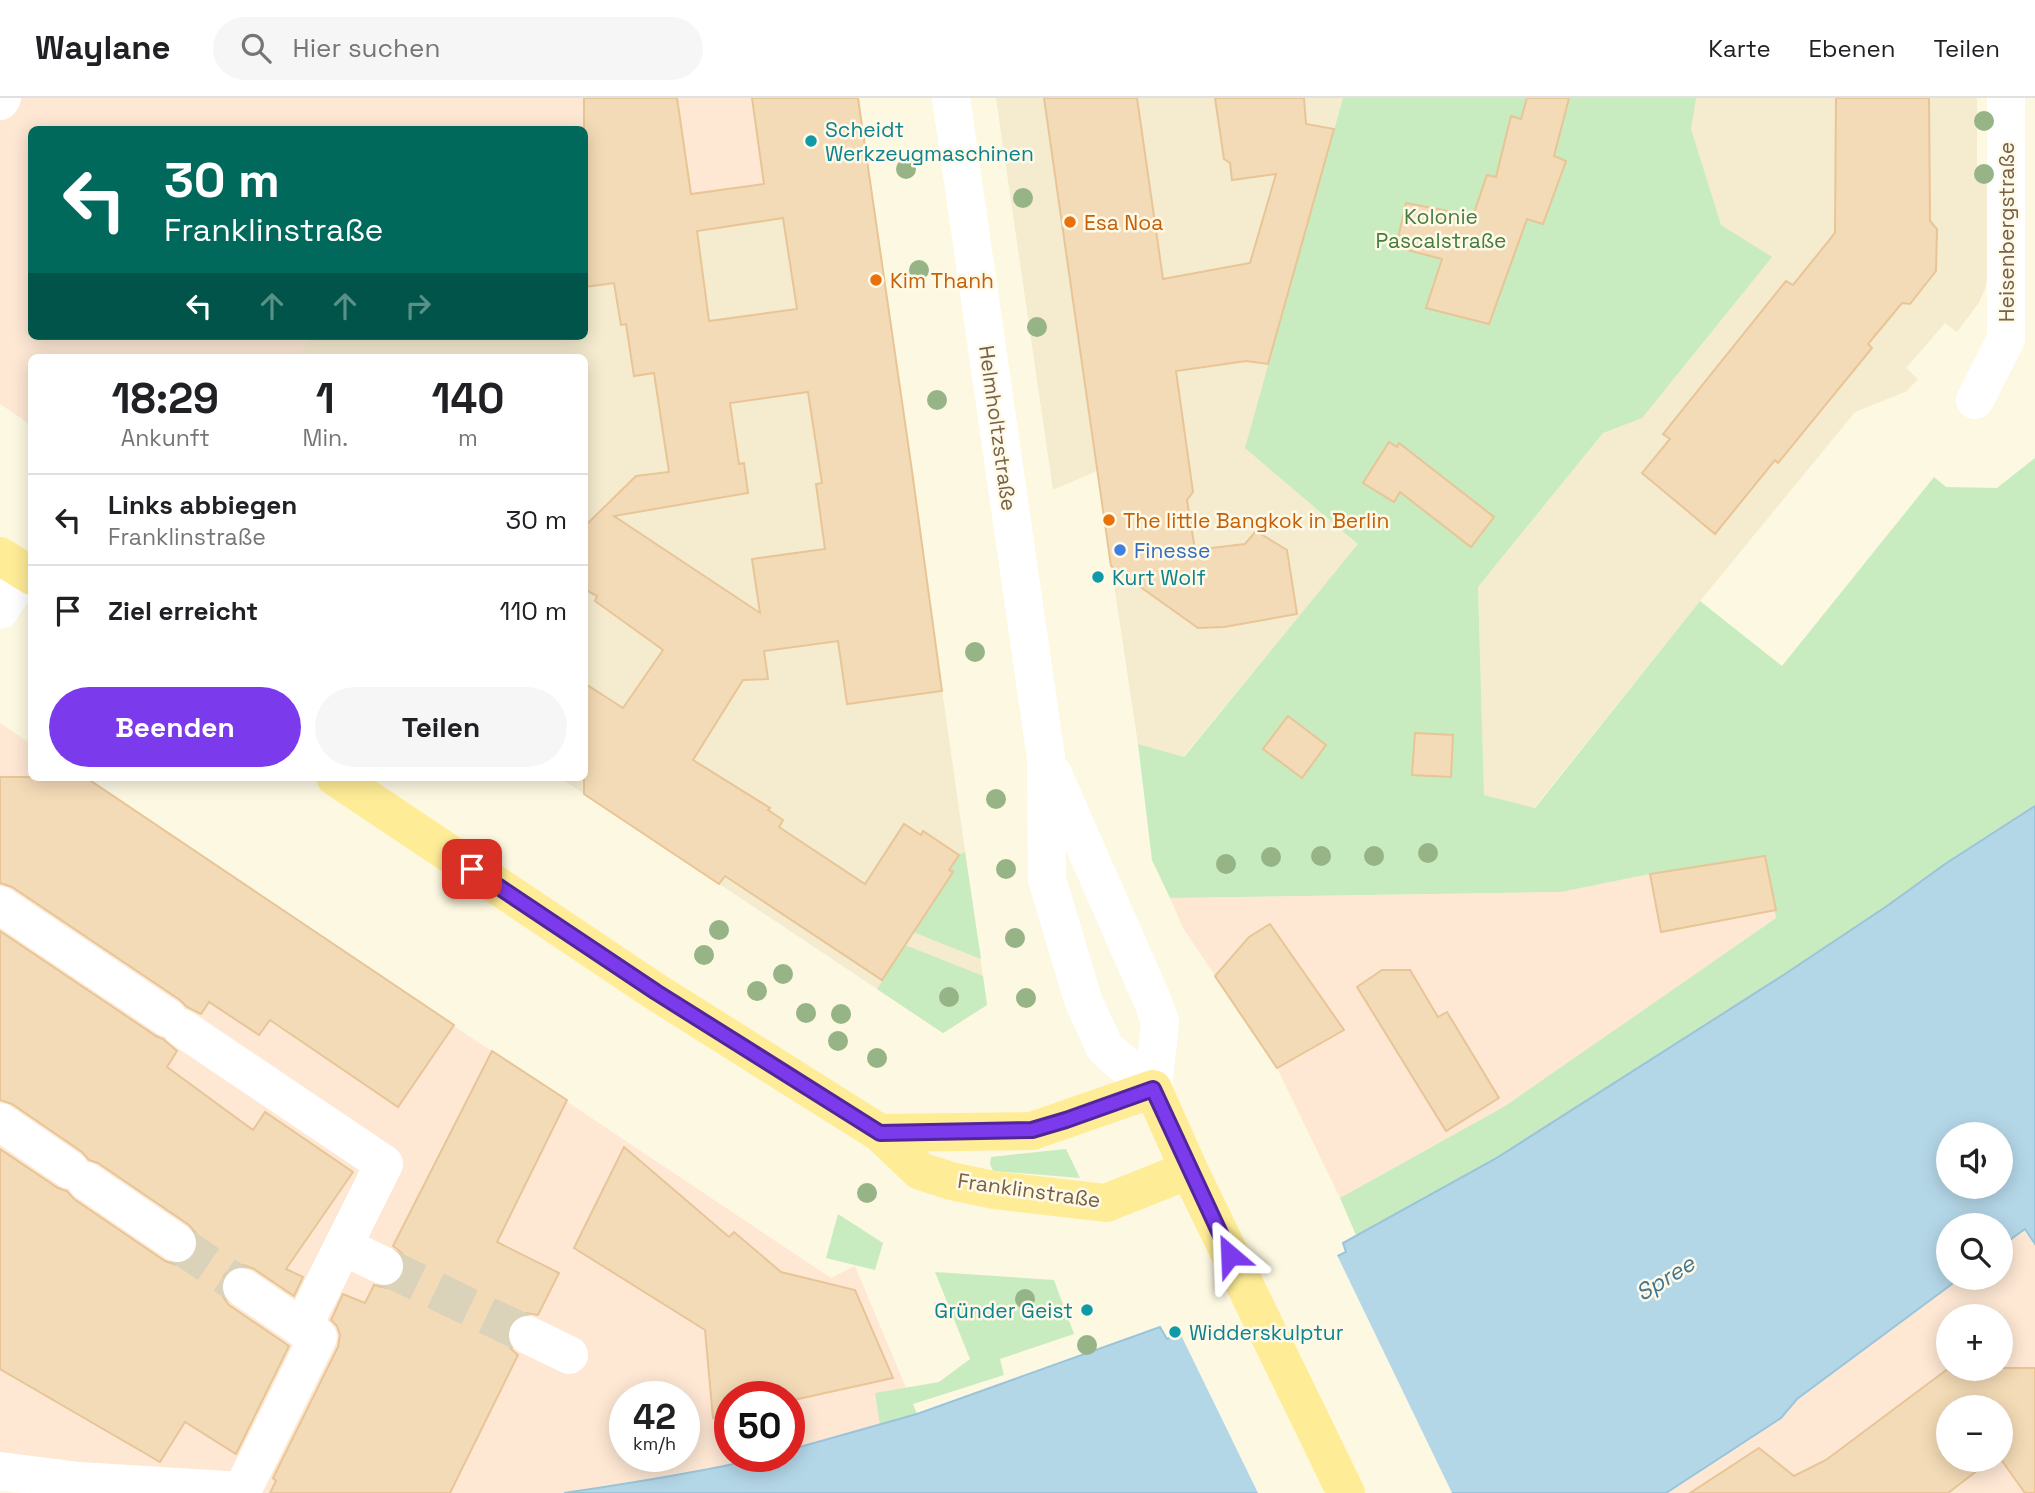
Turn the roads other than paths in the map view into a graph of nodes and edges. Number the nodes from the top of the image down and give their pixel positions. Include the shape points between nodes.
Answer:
1 (951, 98) edge
2 (2006, 98) edge
3 (1975, 400) dead end
4 (19, 568) edge
5 (0, 610) edge
6 (1046, 758) junction
7 (341, 781) edge
8 (0, 905) edge
9 (1153, 1089) junction
10 (0, 1122) edge
11 (880, 1133) junction
12 (1189, 1170) junction
13 (177, 1243) tunnel mouth
14 (343, 1246) junction
15 (384, 1266) tunnel mouth
16 (242, 1287) tunnel mouth
17 (302, 1328) junction
18 (528, 1335) tunnel mouth
19 (569, 1355) dead end
20 (0, 1471) edge
21 (1346, 1493) edge

1 - 6 street, Helmholtzstraße
2 - 3 street, Heisenbergstraße via 2006,339
4 - 5 street
6 - 9 street, Helmholtzstraße via 1160,1021
6 - 9 street, Helmholtzstraße via 1047,879 1083,1000 1105,1048
7 - 11 main road, Franklinstraße via 656,992
8 - 14 street via 384,1164
9 - 11 main road via 1032,1130
9 - 12 main road, Helmholtzstraße
10 - 13 street
11 - 12 main road, Franklinstraße via 920,1171 994,1190 1077,1201 1106,1203
12 - 21 main road, Helmholtzstraße
14 - 15 street
14 - 17 street
16 - 17 street
17 - 20 street via 318,1337 242,1491
18 - 19 street

